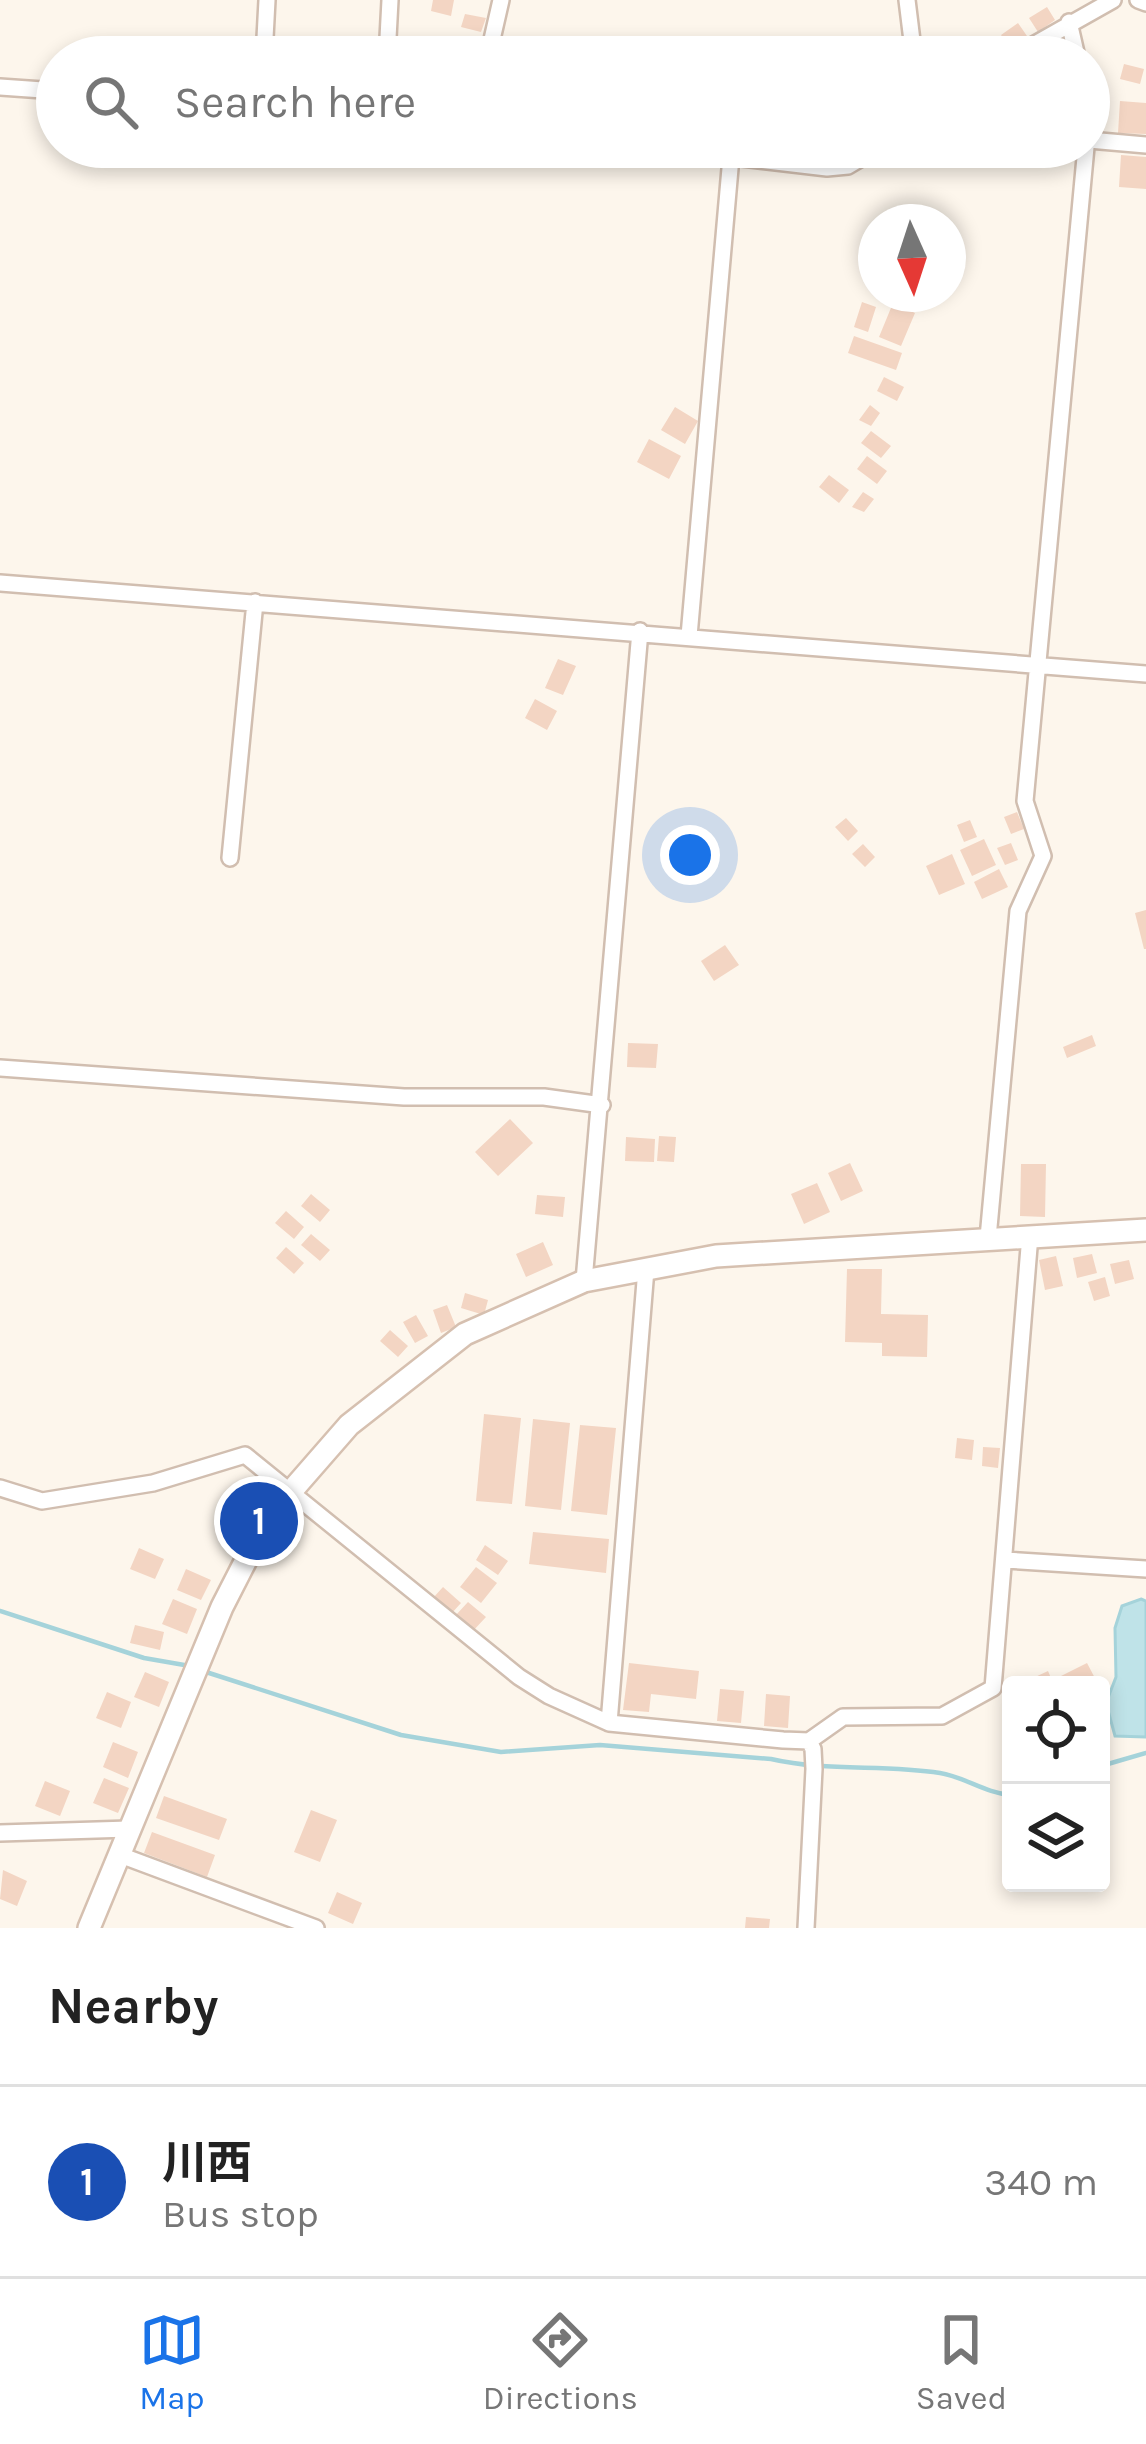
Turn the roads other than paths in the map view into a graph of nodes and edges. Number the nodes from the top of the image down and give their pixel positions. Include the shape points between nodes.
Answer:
1 (267, 0) edge
2 (390, 0) edge
3 (501, 0) edge
4 (907, 0) edge
5 (1113, 0) edge
6 (1069, 22) junction
7 (265, 36) edge
8 (388, 36) edge
9 (493, 36) edge
10 (911, 36) edge
11 (1046, 36) edge
12 (1072, 36) edge
13 (0, 87) edge
14 (36, 90) edge
15 (1110, 144) edge
16 (1146, 145) edge
17 (730, 168) edge
18 (1085, 168) edge
19 (0, 583) edge
20 (255, 602) junction
21 (640, 632) junction
22 (689, 636) junction
23 (1038, 666) junction
24 (1146, 674) edge
25 (230, 858) dead end
26 (0, 1068) edge
27 (602, 1105) junction
28 (1146, 1230) edge
29 (1030, 1235) junction
30 (988, 1238) junction
31 (646, 1269) junction
32 (584, 1281) junction
33 (0, 1488) edge
34 (290, 1492) junction
35 (1005, 1560) junction
36 (1146, 1569) edge
37 (609, 1723) junction
38 (808, 1741) junction
39 (129, 1828) junction
40 (0, 1833) edge
41 (120, 1855) junction
42 (89, 1928) edge
43 (316, 1928) edge
44 (806, 1928) edge

1 - 7 street
2 - 8 street
3 - 9 street
4 - 10 street
5 - 6 street
6 - 11 street
6 - 12 street
13 - 14 street
15 - 16 street
17 - 22 street
18 - 23 street
19 - 20 street
20 - 21 street
20 - 25 street
21 - 22 street
21 - 27 street
22 - 23 street
23 - 24 street
23 - 30 street via 1025,801 1043,856 1018,911
26 - 27 street
27 - 32 street
28 - 29 street
29 - 30 street
29 - 35 street
30 - 31 street via 716,1256
31 - 32 street
31 - 37 street
32 - 34 street via 465,1334 350,1426
33 - 34 street via 42,1501 153,1483 245,1455
34 - 37 street via 519,1677
34 - 39 street via 267,1519 222,1607
35 - 36 street
35 - 38 street via 993,1688 942,1717 843,1717
37 - 38 street
38 - 44 street via 814,1769
39 - 40 street
39 - 41 street
41 - 42 street
41 - 43 street

